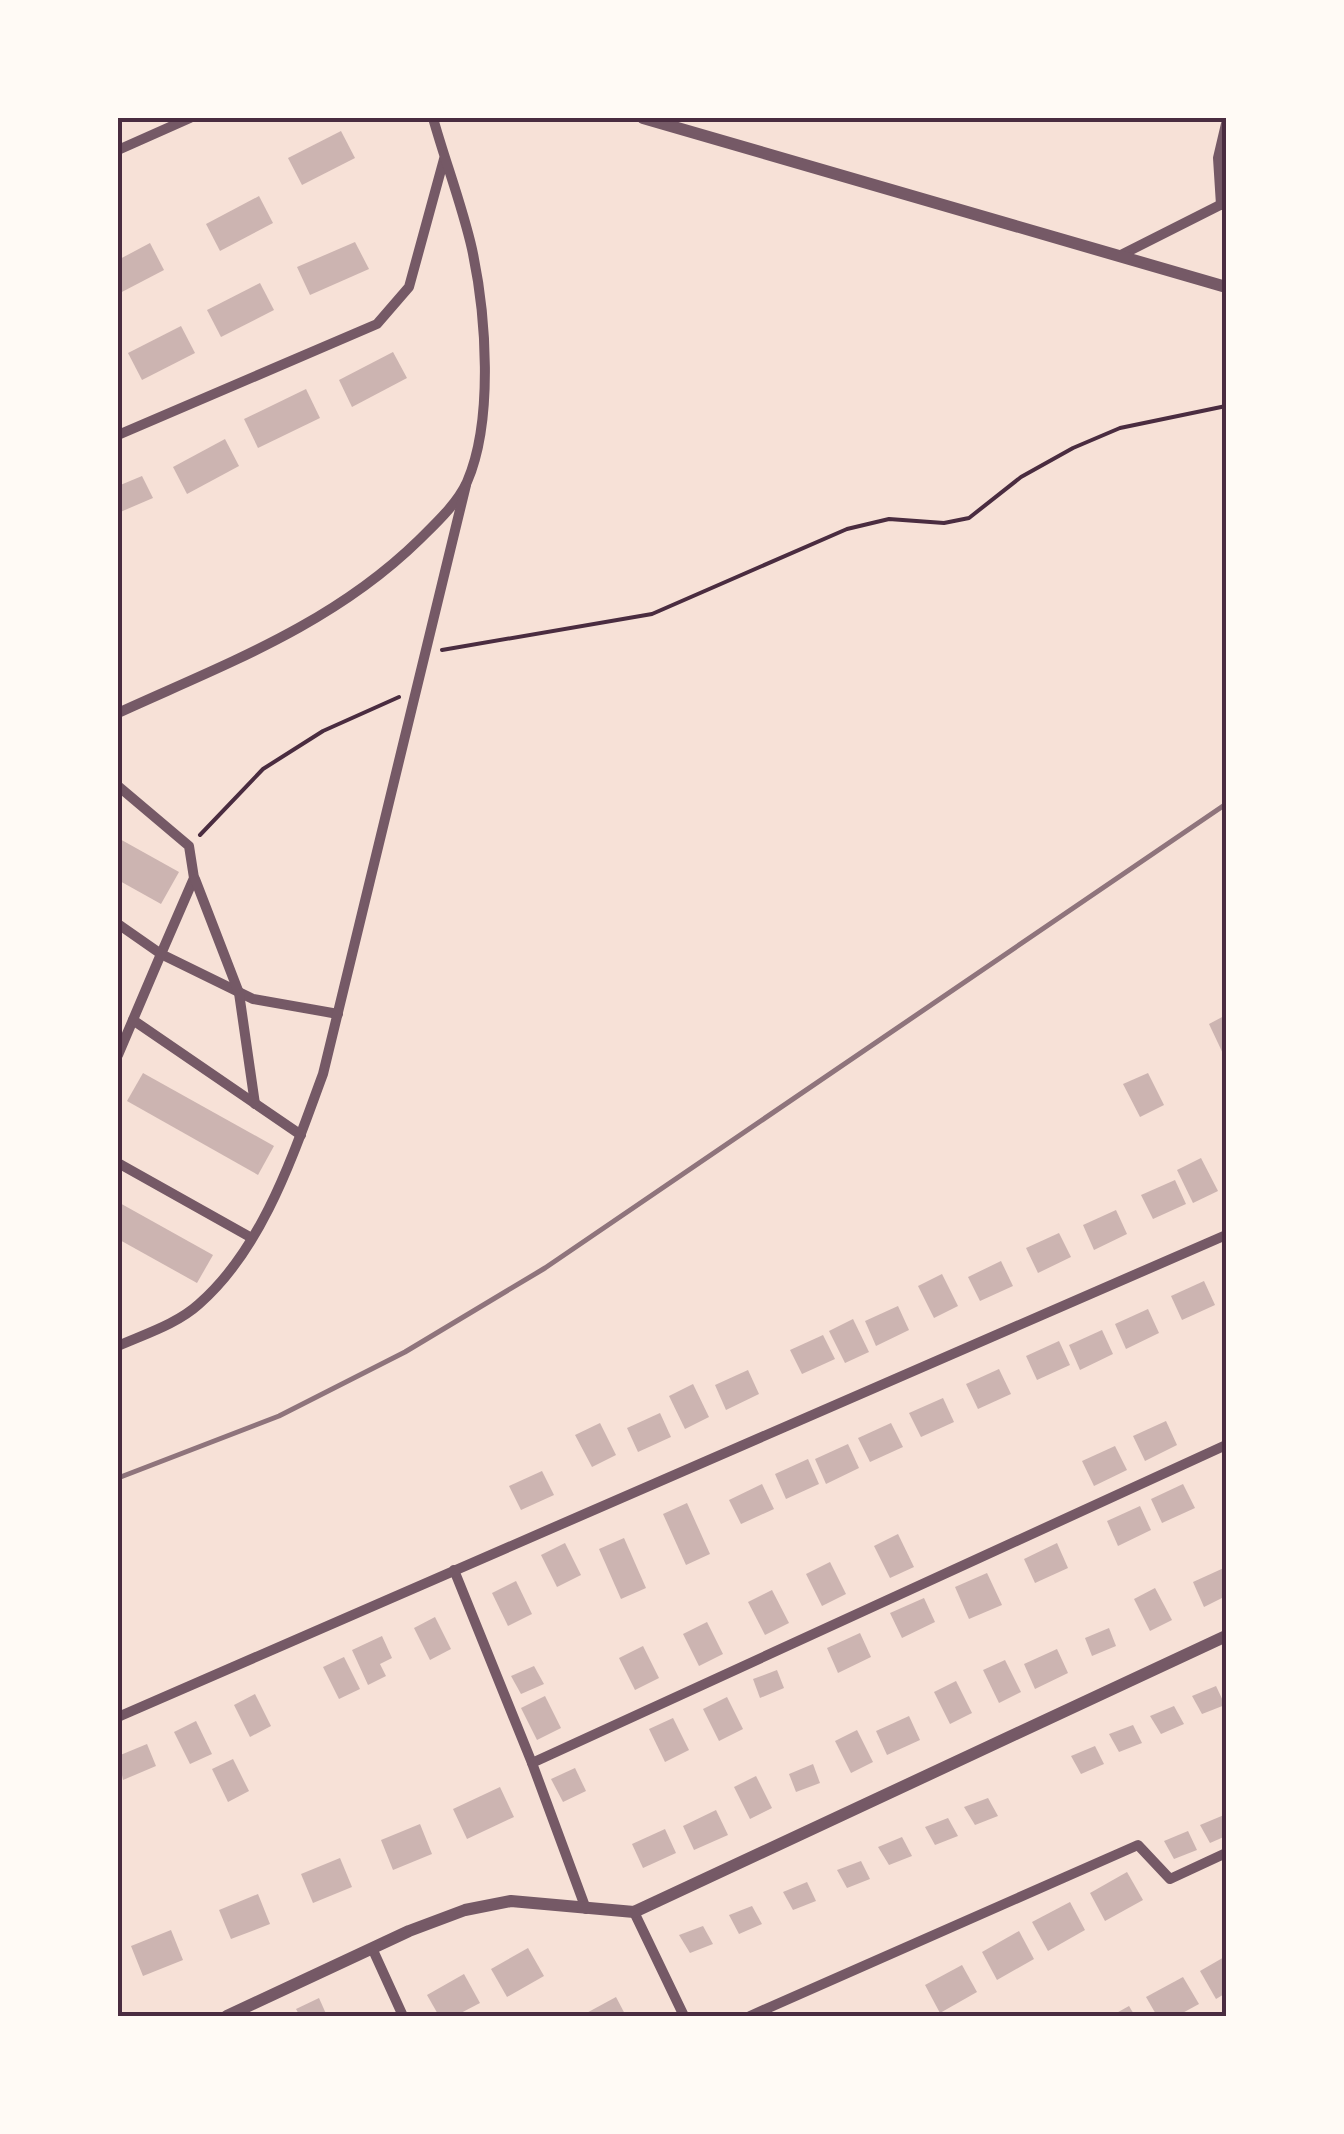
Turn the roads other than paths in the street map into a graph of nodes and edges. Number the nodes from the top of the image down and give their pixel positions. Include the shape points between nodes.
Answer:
1 (190, 118) edge
2 (433, 118) edge
3 (644, 118) edge
4 (1226, 124) edge
5 (1223, 147) edge
6 (118, 150) edge
7 (444, 158) junction
8 (1224, 203) edge
9 (1118, 256) junction
10 (1226, 288) edge
11 (118, 435) edge
12 (466, 485) junction
13 (118, 713) edge
14 (118, 786) edge
15 (194, 878) junction
16 (118, 924) edge
17 (161, 954) junction
18 (239, 994) junction
19 (338, 1014) junction
20 (133, 1020) junction
21 (118, 1055) edge
22 (255, 1104) junction
23 (301, 1135) junction
24 (118, 1164) edge
25 (1226, 1235) edge
26 (250, 1237) junction
27 (118, 1346) edge
28 (1226, 1445) edge
29 (454, 1570) junction
30 (1226, 1636) edge
31 (118, 1718) edge
32 (532, 1762) junction
33 (1226, 1854) edge
34 (586, 1910) junction
35 (634, 1912) junction
36 (372, 1948) junction
37 (227, 2016) edge
38 (402, 2016) edge
39 (684, 2016) edge
40 (750, 2016) edge

1 - 6 street
2 - 7 street
3 - 9 street
4 - 5 street
5 - 8 street
7 - 11 street via 409,287 378,324
7 - 12 street via 472,250 484,346 479,443
8 - 9 street
9 - 10 street
12 - 13 street via 386,573 310,625
12 - 19 street
14 - 15 street via 190,846
15 - 17 street
15 - 18 street
16 - 17 street
17 - 18 street
17 - 20 street
18 - 19 street
18 - 22 street
19 - 23 street
20 - 21 street
20 - 22 street
22 - 23 street
23 - 26 street
24 - 26 street
25 - 29 street
26 - 27 street via 199,1304
28 - 32 street
29 - 31 street
29 - 32 street
30 - 35 street
32 - 34 street
33 - 40 street via 1170,1880 1138,1845
34 - 35 street
34 - 36 street via 511,1901 465,1910
35 - 39 street
36 - 37 street
36 - 38 street

